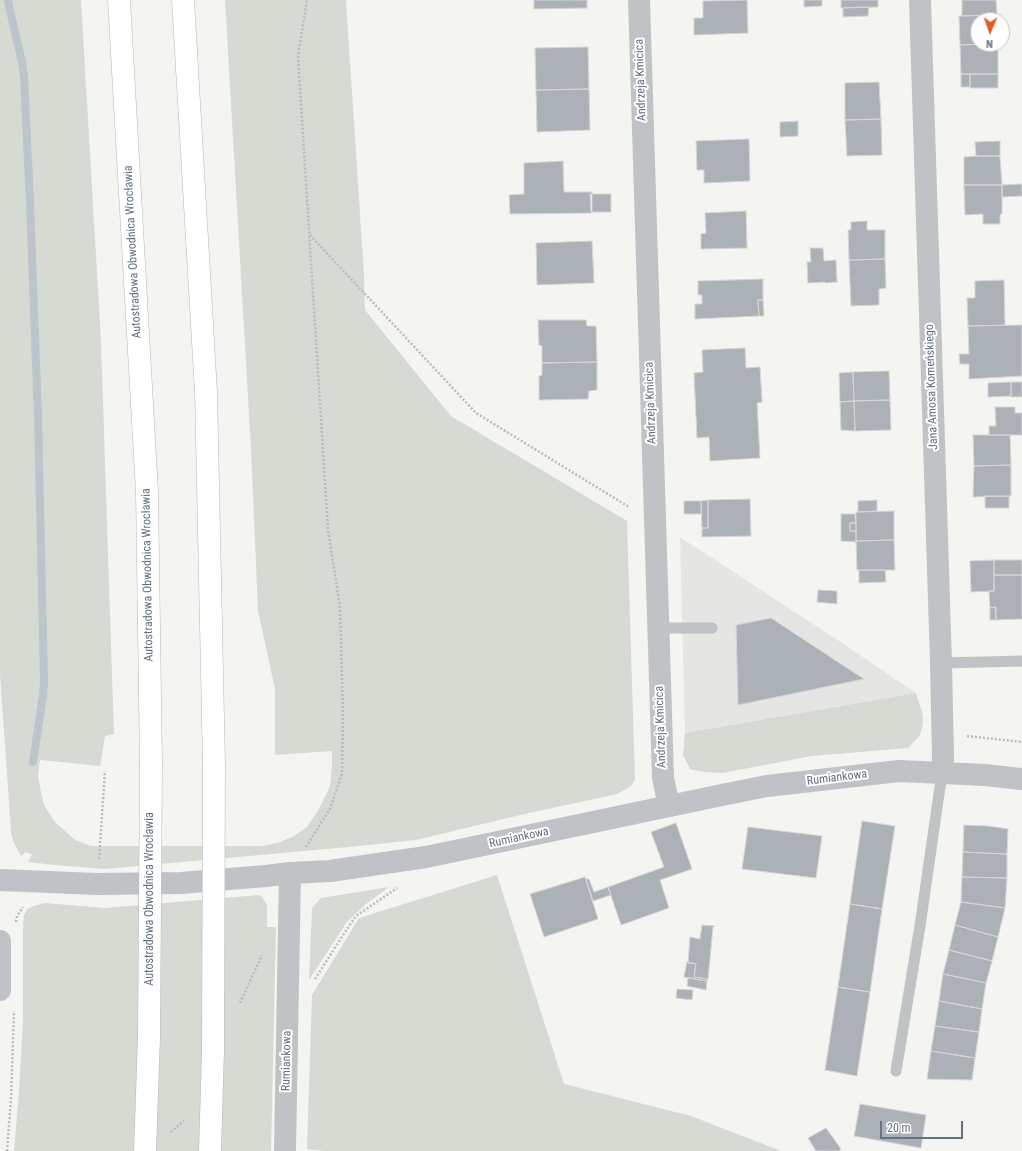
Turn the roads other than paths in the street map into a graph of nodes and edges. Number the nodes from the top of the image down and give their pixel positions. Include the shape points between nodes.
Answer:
1 (119, 0) edge
2 (184, 0) edge
3 (639, 0) edge
4 (920, 0) edge
5 (658, 628) junction
6 (712, 628) dead end
7 (1022, 661) edge
8 (940, 663) junction
9 (942, 773) junction
10 (1022, 779) edge
11 (668, 806) junction
12 (290, 873) junction
13 (0, 880) edge
14 (0, 941) edge
15 (7, 997) edge
16 (896, 1071) dead end
17 (145, 1151) edge
18 (210, 1151) edge
19 (285, 1151) edge

1 - 17 highway, Autostradowa Obwodnica Wrocławia, bridge via 148,492 151,766 149,1037
2 - 18 highway, bridge via 206,392 214,765
3 - 5 street, Andrzeja Kmicica
4 - 8 street, Jana Amosa Komeńskiego
5 - 6 lane
5 - 11 street, Andrzeja Kmicica via 662,778
7 - 8 lane
8 - 9 street, Jana Amosa Komeńskiego
9 - 10 street, Rumiankowa
9 - 11 street, Rumiankowa via 899,771 767,786
9 - 16 lane
11 - 12 street, Rumiankowa via 426,857 330,871
12 - 13 street via 181,883 97,884
12 - 19 street, Rumiankowa
14 - 15 street

